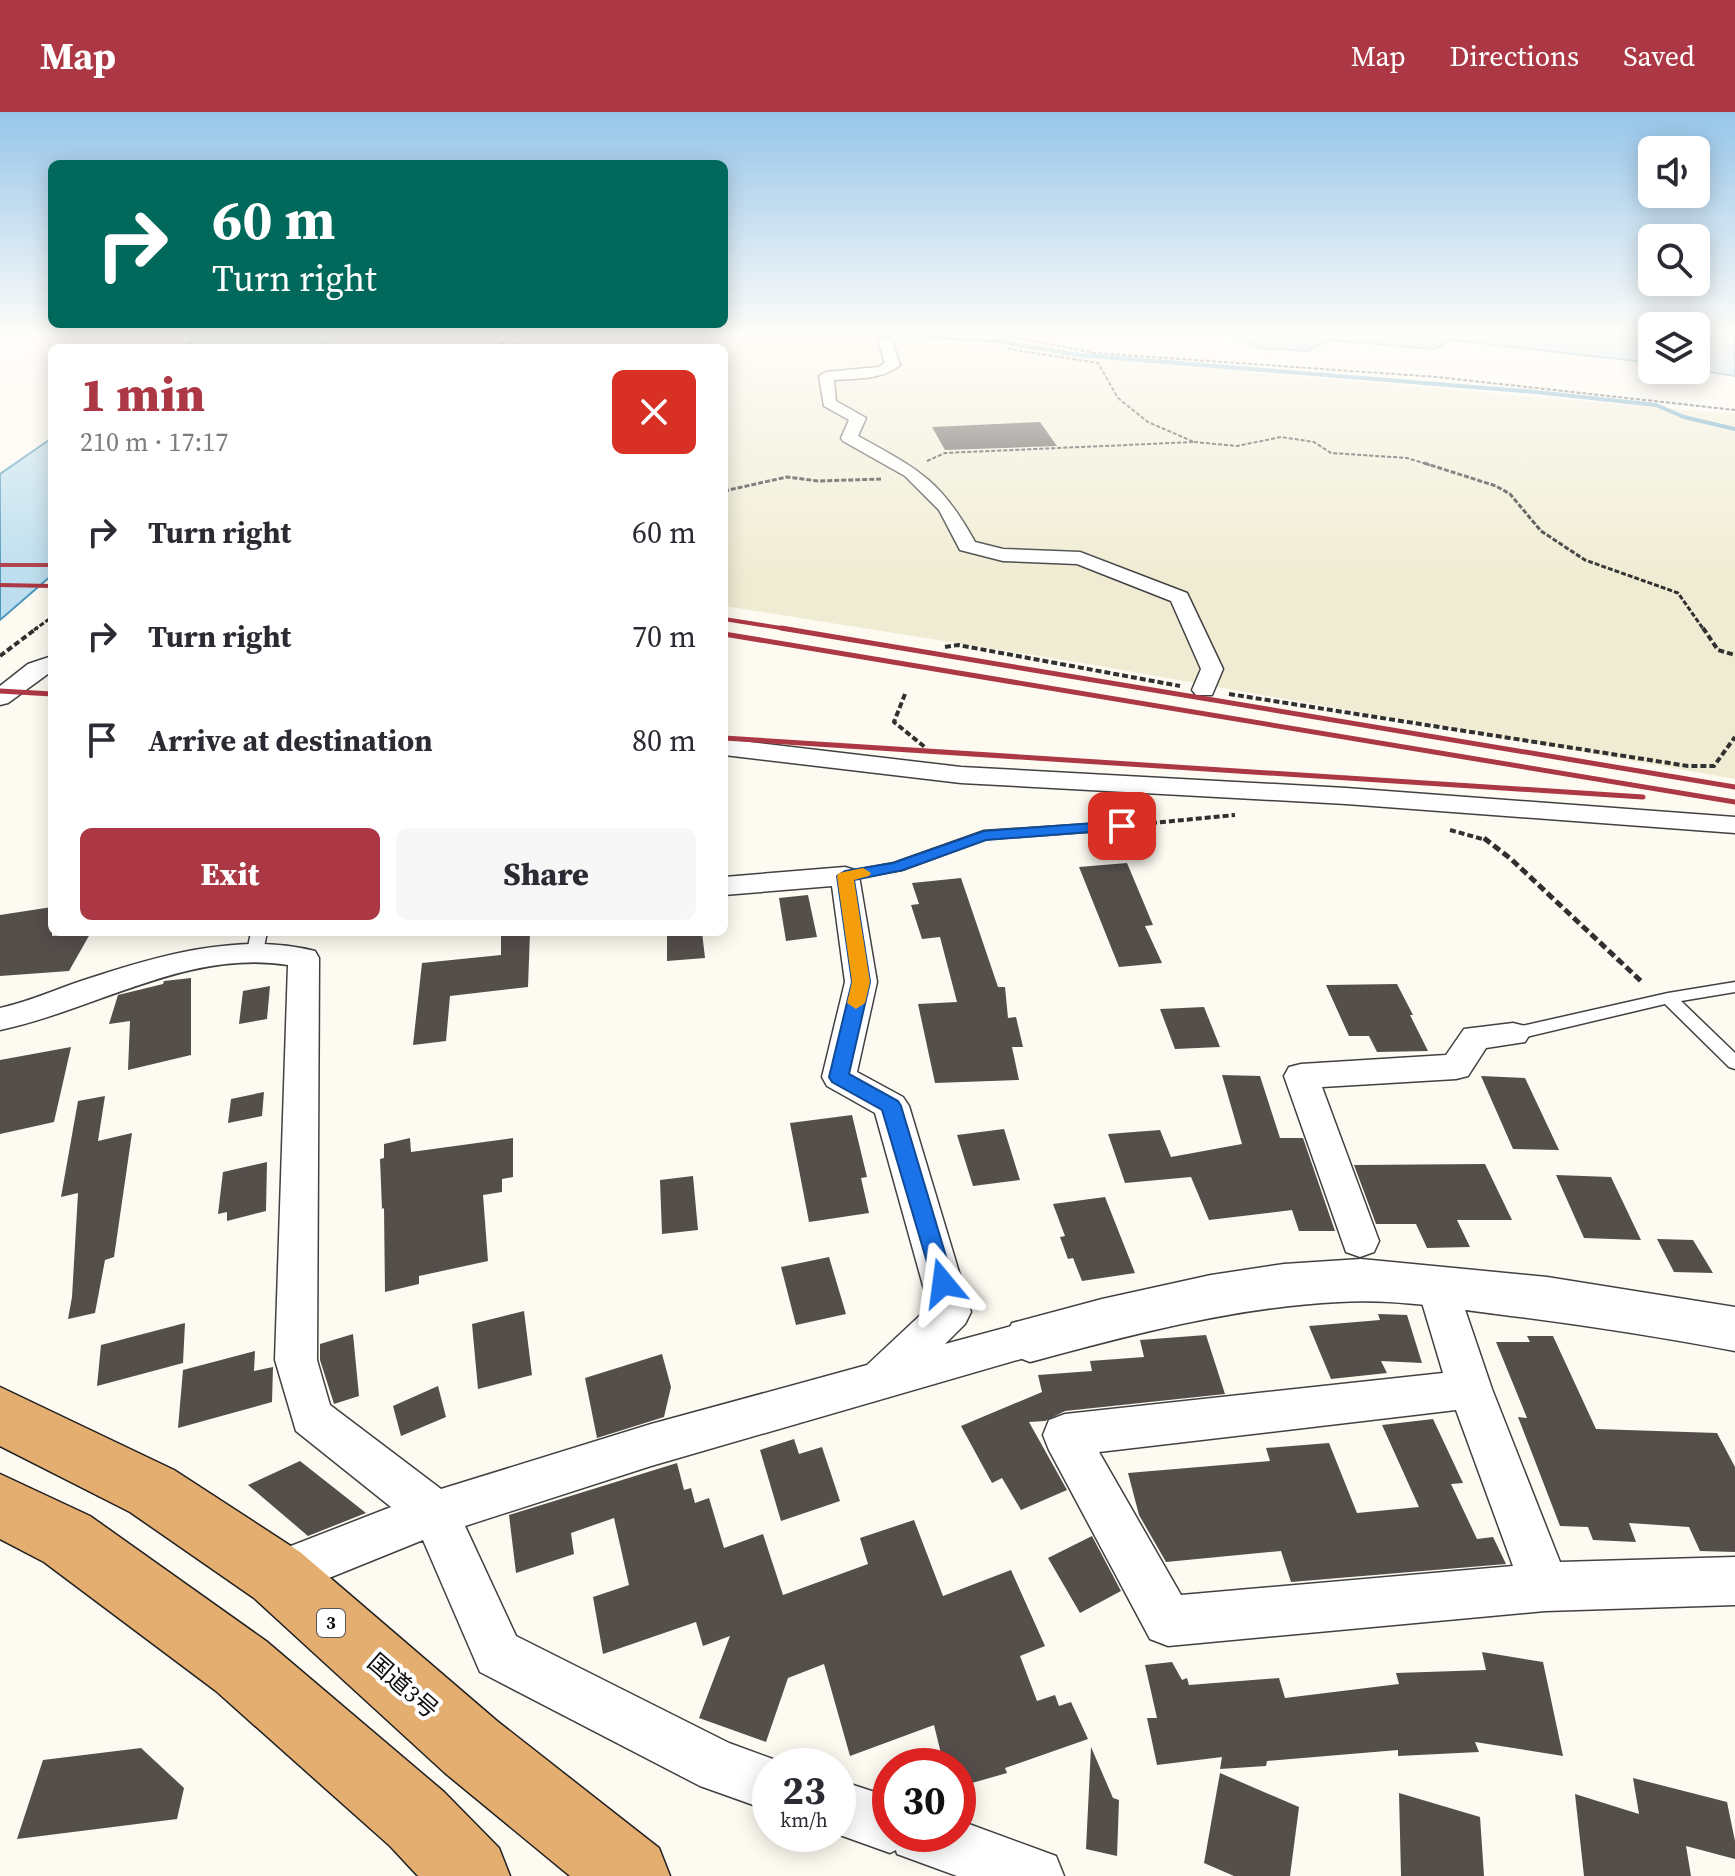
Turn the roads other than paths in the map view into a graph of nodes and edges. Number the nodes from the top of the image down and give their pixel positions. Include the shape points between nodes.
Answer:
1 (855, 416) edge
2 (48, 664) edge
3 (1204, 690) road end
4 (0, 698) edge
5 (728, 747) edge
6 (1735, 825) edge
7 (1122, 826) road end
8 (845, 876) junction
9 (728, 886) edge
10 (257, 942) edge
11 (1735, 987) edge
12 (1668, 998) junction
13 (0, 1019) edge
14 (1513, 1034) joint
15 (1735, 1063) edge
16 (1360, 1241) dead end
17 (1437, 1286) junction
18 (1735, 1329) edge
19 (1030, 1339) joint
20 (878, 1381) junction
21 (1470, 1389) junction
22 (0, 1415) edge
23 (0, 1505) edge
24 (435, 1513) junction
25 (277, 1575) junction
26 (1735, 1581) edge
27 (1545, 1587) junction
28 (752, 1778) edge
29 (968, 1852) edge
30 (471, 1876) edge
31 (631, 1876) edge
32 (1036, 1876) edge

1 - 3 street via 849,438 911,472 947,508 967,546 1003,555 1080,558 1180,597 1212,669
2 - 4 street
5 - 6 street via 961,775
7 - 8 lane via 984,835 897,867
8 - 9 street
8 - 20 street via 861,982 839,1077 891,1106 951,1312
10 - 13 street
10 - 24 street via 304,958 296,1360 312,1417
11 - 12 lane
12 - 14 lane
12 - 15 lane
14 - 16 street via 1476,1037 1456,1067 1301,1076
17 - 18 street via 1641,1311
17 - 19 street via 1324,1281 1274,1286
17 - 21 street
19 - 20 street
20 - 24 street
21 - 27 street
21 - 27 street via 1065,1435 1168,1621
22 - 25 highway, 国道3号 / 3 via 152,1491
23 - 30 highway via 67,1539 241,1666 417,1819
24 - 25 street
24 - 28 street via 498,1654 719,1767
25 - 31 highway, 国道3号 / 3 via 471,1747
26 - 27 street
29 - 32 street

